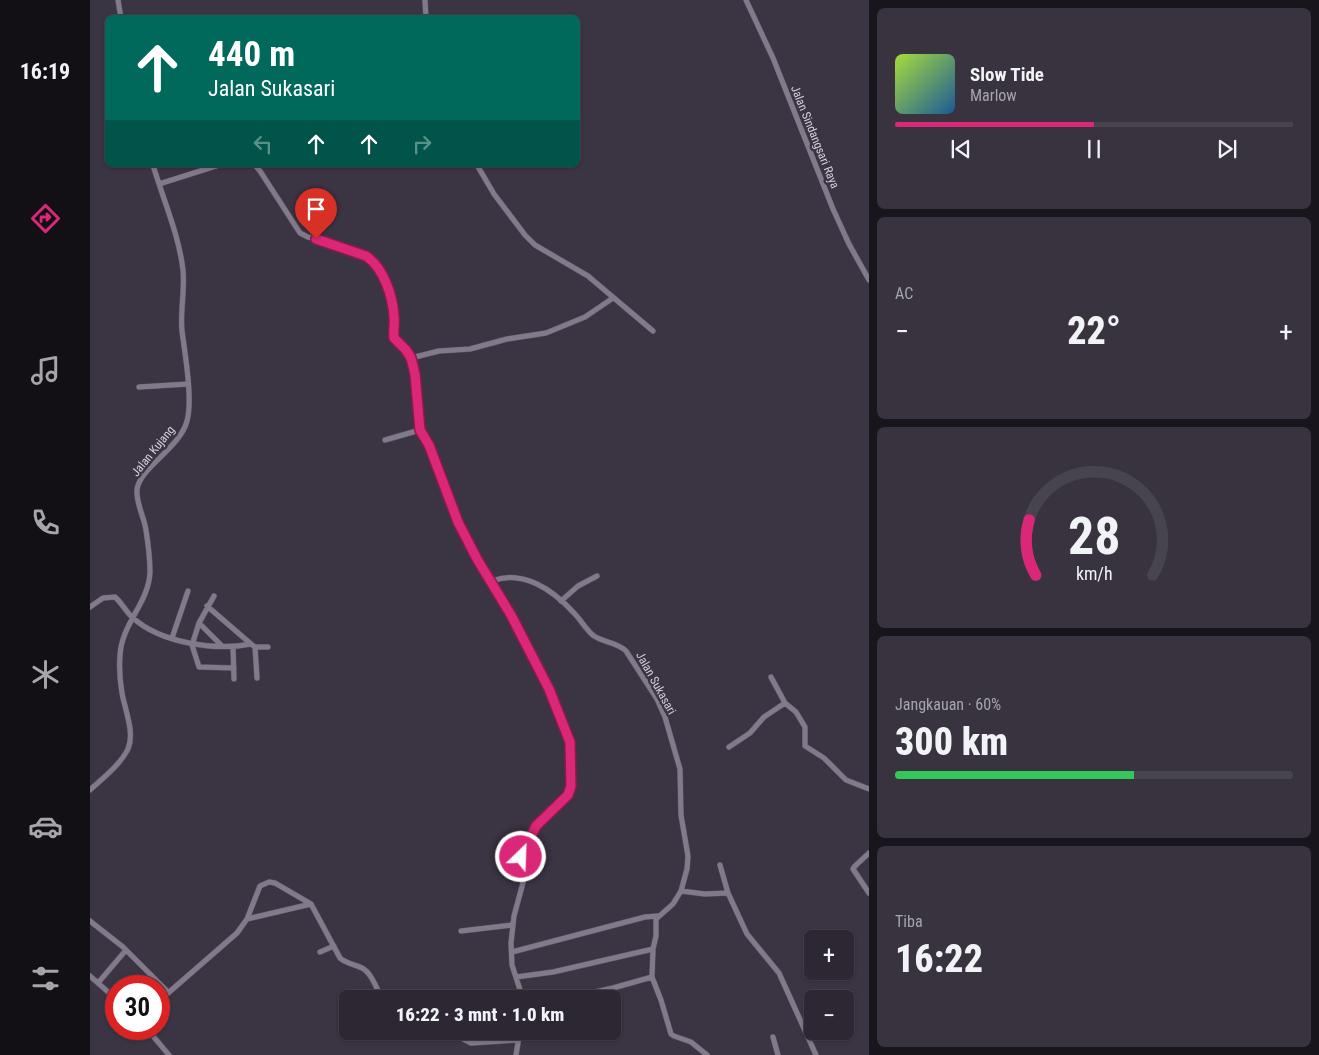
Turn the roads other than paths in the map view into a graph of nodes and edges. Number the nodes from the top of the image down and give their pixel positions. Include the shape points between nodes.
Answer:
1 (118, 0) edge
2 (425, 0) edge
3 (746, 0) edge
4 (120, 15) edge
5 (426, 15) edge
6 (154, 167) edge
7 (213, 167) edge
8 (257, 167) edge
9 (478, 167) edge
10 (159, 184) junction
11 (869, 280) edge
12 (613, 298) junction
13 (653, 331) dead end
14 (411, 358) junction
15 (188, 384) junction
16 (139, 386) dead end
17 (420, 430) junction
18 (386, 440) dead end
19 (597, 576) dead end
20 (492, 581) junction
21 (188, 591) dead end
22 (214, 596) dead end
23 (561, 601) junction
24 (207, 606) junction
25 (90, 607) edge
26 (132, 618) junction
27 (199, 623) junction
28 (172, 638) junction
29 (192, 645) junction
30 (222, 646) junction
31 (253, 646) junction
32 (233, 647) junction
33 (268, 647) dead end
34 (234, 668) junction
35 (771, 677) dead end
36 (257, 678) dead end
37 (234, 679) dead end
38 (785, 703) junction
39 (729, 747) dead end
40 (869, 788) edge
41 (90, 790) edge
42 (869, 854) edge
43 (720, 865) dead end
44 (681, 891) junction
45 (728, 893) junction
46 (869, 893) edge
47 (311, 904) junction
48 (658, 916) junction
49 (247, 919) junction
50 (90, 921) edge
51 (512, 925) junction
52 (461, 931) dead end
53 (334, 946) junction
54 (653, 949) junction
55 (126, 950) junction
56 (320, 952) dead end
57 (512, 952) junction
58 (151, 975) edge
59 (90, 976) edge
60 (516, 977) junction
61 (652, 977) junction
62 (98, 983) junction
63 (105, 989) edge
64 (170, 990) edge
65 (378, 990) edge
66 (520, 990) edge
67 (604, 990) edge
68 (773, 1037) dead end
69 (156, 1040) edge
70 (465, 1040) edge
71 (517, 1040) joint
72 (169, 1055) edge
73 (516, 1055) edge
74 (708, 1055) edge
75 (778, 1055) edge
76 (816, 1055) edge

1 - 4 street
2 - 5 street
3 - 11 street, Jalan Sindangsari Raya via 773,58 825,190
6 - 10 street, Jalan Kujang
7 - 10 street
8 - 14 street via 300,232 372,260 389,292 394,338
9 - 12 street via 494,194 534,245 584,273
10 - 15 street, Jalan Kujang via 183,269 181,320
12 - 13 street
12 - 14 street via 585,316 546,333
14 - 17 street
15 - 16 street
15 - 26 street, Jalan Kujang via 187,420 182,433 140,479 137,488 146,530 150,580
17 - 18 street
17 - 20 street via 429,445 458,522
19 - 23 street via 578,586
20 - 23 street, Jalan Sukasari via 508,577 526,580 543,586
20 - 51 street via 549,689 571,749 568,795 536,826 523,851 524,879
21 - 28 street
22 - 24 street
23 - 44 street, Jalan Sukasari via 593,635 622,646 665,717 680,769 681,815 688,856
24 - 27 street
24 - 31 street
25 - 26 street via 103,598 115,597
26 - 28 street
26 - 41 street, Jalan Kujang via 123,634 120,654 121,691 130,740 120,761
27 - 29 street
27 - 30 street
28 - 29 street
29 - 30 street
29 - 34 street via 199,667
30 - 32 street
31 - 32 street
31 - 33 street
31 - 36 street
32 - 34 street
34 - 37 street
35 - 38 street
38 - 39 street via 764,717 750,734
38 - 40 street via 796,712 805,727 804,743 807,748 824,758 846,780
42 - 46 street via 853,869
43 - 45 street
44 - 45 street
44 - 48 street, Jalan Sukasari via 673,904
45 - 76 street via 750,940 779,973
47 - 49 street
47 - 49 street via 275,883 264,883
47 - 53 street
48 - 54 street
48 - 57 street
49 - 64 street via 237,933
50 - 55 street
51 - 52 street
51 - 57 street
53 - 56 street
53 - 65 street via 347,964 364,968
54 - 60 street via 553,972
54 - 61 street
55 - 58 street
55 - 62 street
57 - 60 street
59 - 62 street
60 - 66 street
61 - 67 street
61 - 74 street via 671,1034 691,1042
62 - 63 street
68 - 75 street
69 - 72 street
70 - 71 street via 471,1043
71 - 73 street

